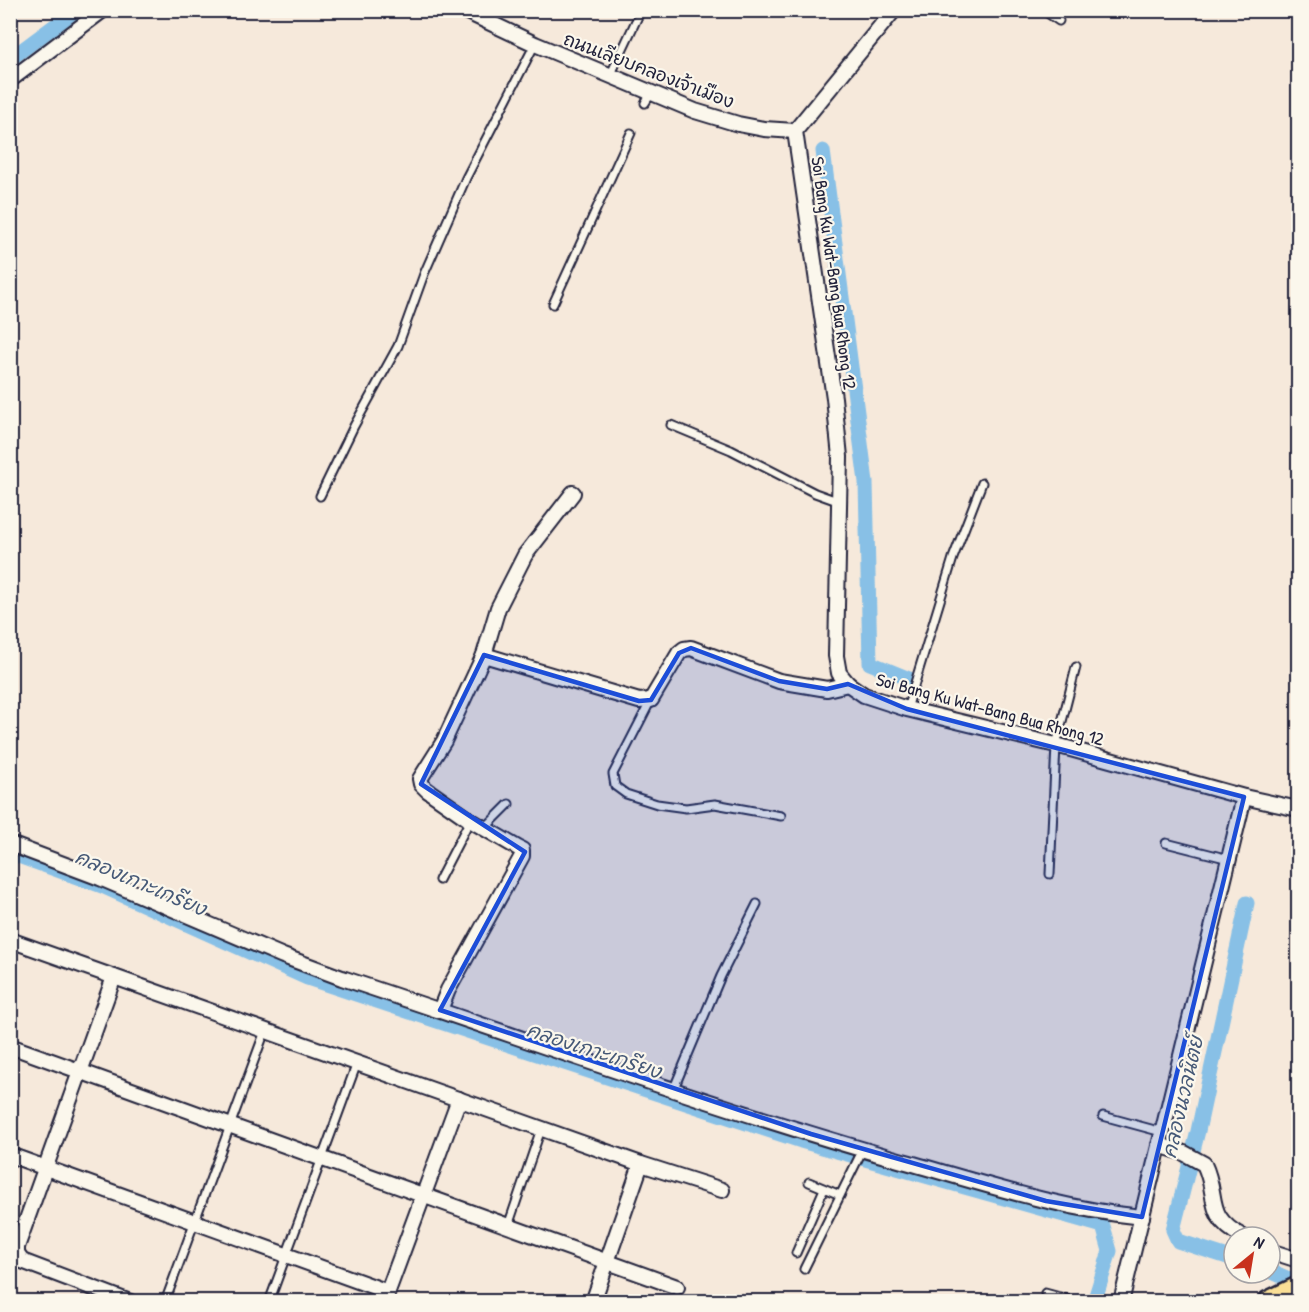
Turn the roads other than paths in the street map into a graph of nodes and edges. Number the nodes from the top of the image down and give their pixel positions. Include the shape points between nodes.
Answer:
1 (103, 10) edge
2 (463, 10) edge
3 (641, 10) edge
4 (894, 10) edge
5 (1043, 10) edge
6 (1059, 21) dead end
7 (534, 44) junction
8 (609, 76) junction
9 (10, 80) edge
10 (795, 131) junction
11 (631, 133) dead end
12 (553, 304) dead end
13 (671, 425) dead end
14 (982, 483) dead end
15 (573, 493) dead end
16 (320, 496) dead end
17 (840, 502) junction
18 (483, 655) junction
19 (1076, 667) dead end
20 (848, 684) junction
21 (651, 700) junction
22 (908, 709) junction
23 (1056, 745) junction
24 (1244, 797) junction
25 (509, 804) dead end
26 (1299, 809) edge
27 (781, 816) dead end
28 (470, 820) junction
29 (485, 828) junction
30 (1166, 843) dead end
31 (10, 844) edge
32 (1229, 859) junction
33 (1050, 874) dead end
34 (439, 880) dead end
35 (757, 904) dead end
36 (11, 940) edge
37 (114, 977) junction
38 (440, 1010) junction
39 (265, 1031) junction
40 (10, 1046) edge
41 (357, 1063) junction
42 (81, 1072) junction
43 (674, 1088) junction
44 (459, 1099) junction
45 (1102, 1116) dead end
46 (230, 1126) junction
47 (541, 1129) junction
48 (1161, 1138) junction
49 (862, 1151) junction
50 (10, 1155) edge
51 (322, 1159) junction
52 (642, 1164) junction
53 (46, 1167) junction
54 (809, 1182) dead end
55 (824, 1189) junction
56 (722, 1190) dead end
57 (423, 1196) junction
58 (840, 1196) junction
59 (1142, 1217) junction
60 (194, 1222) junction
61 (1225, 1225) edge
62 (508, 1226) junction
63 (796, 1253) dead end
64 (1282, 1255) edge
65 (286, 1256) junction
66 (1299, 1260) edge
67 (607, 1262) junction
68 (804, 1269) dead end
69 (677, 1287) dead end
70 (1299, 1288) edge
71 (1046, 1293) dead end
72 (386, 1297) edge
73 (130, 1302) edge
74 (165, 1302) edge
75 (269, 1302) edge
76 (593, 1302) edge
77 (1078, 1302) edge
78 (1121, 1302) edge
79 (1269, 1302) edge

1 - 9 street
2 - 7 street, ถนนเลียบคลองเจ้าเมือง
3 - 8 lane
4 - 10 street
5 - 6 lane
7 - 8 street, ถนนเลียบคลองเจ้าเมือง
7 - 16 lane via 466,178 398,346
8 - 10 street, ถนนเลียบคลองเจ้าเมือง via 648,97 738,124
10 - 17 street, Soi Bang Ku Wat-Bang Bua Rhong 12 via 834,398
11 - 12 lane
13 - 17 lane
14 - 22 lane via 953,558
15 - 18 street via 525,555 498,608
17 - 20 street, Soi Bang Ku Wat-Bang Bua Rhong 12 via 836,656 839,673
18 - 21 street via 639,701
18 - 28 street via 444,741 420,779 427,790
19 - 23 lane
20 - 21 street via 827,689 779,681 691,648 679,653
20 - 22 street, Soi Bang Ku Wat-Bang Bua Rhong 12 via 864,695
21 - 27 lane via 614,774 615,786 626,794 657,804 686,808 716,804
22 - 23 street, Soi Bang Ku Wat-Bang Bua Rhong 12
23 - 24 street, Soi Bang Ku Wat-Bang Bua Rhong 12
23 - 33 lane
24 - 26 street, Soi Bang Ku Wat-Bang Bua Rhong 12
24 - 32 street
25 - 29 lane
28 - 29 street
28 - 34 lane
29 - 38 street via 522,850 522,856
30 - 32 lane
31 - 38 street via 283,956
32 - 48 street
35 - 43 lane via 721,976
36 - 37 street
37 - 39 street
37 - 42 street
38 - 43 street
39 - 41 street
39 - 46 lane
40 - 42 street
41 - 44 street
41 - 51 lane
42 - 46 street
42 - 53 street
43 - 49 street
44 - 47 street
44 - 57 street
45 - 48 lane
46 - 51 street
46 - 60 lane
47 - 52 street
47 - 62 lane
48 - 59 street
48 - 61 street via 1206,1169 1217,1216
49 - 58 lane
49 - 59 street via 1046,1201 1104,1214
50 - 53 street
51 - 57 street
51 - 65 lane
52 - 56 street
52 - 67 street
53 - 60 street
53 - 73 street via 17,1254 22,1261
54 - 55 lane
55 - 58 lane
55 - 63 lane
57 - 62 street
57 - 72 street
58 - 68 lane
59 - 78 street
60 - 65 street
60 - 74 lane
62 - 67 street
64 - 66 street
65 - 72 street
65 - 75 lane
67 - 69 street
67 - 76 street
70 - 79 main road
71 - 77 lane

